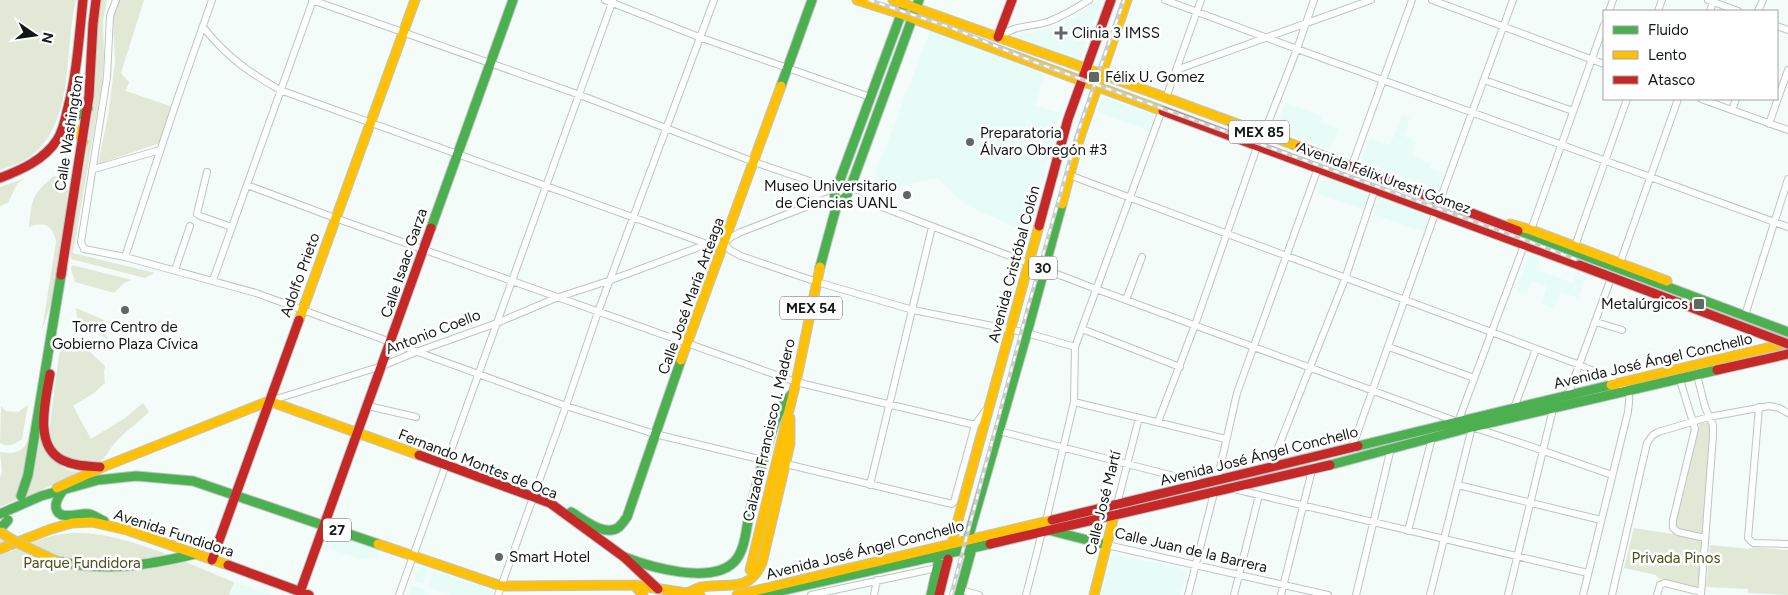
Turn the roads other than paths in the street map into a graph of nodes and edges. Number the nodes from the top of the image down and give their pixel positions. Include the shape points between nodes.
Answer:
1 (83, 0) edge
2 (96, 0) edge
3 (116, 0) edge
4 (212, 0) edge
5 (312, 0) edge
6 (415, 0) edge
7 (513, 0) edge
8 (714, 0) edge
9 (812, 0) edge
10 (858, 0) edge
11 (893, 0) edge
12 (1012, 0) edge
13 (1089, 0) edge
14 (1111, 0) edge
15 (1127, 0) edge
16 (1165, 0) edge
17 (1201, 0) edge
18 (1314, 0) edge
19 (1371, 0) edge
20 (1412, 0) edge
21 (1432, 0) edge
22 (1514, 0) edge
23 (610, 1) edge
24 (1712, 1) edge
25 (905, 2) edge
26 (918, 4) edge
27 (1735, 10) edge
28 (1197, 11) junction
29 (901, 14) junction
30 (912, 19) junction
31 (1306, 24) junction
32 (203, 27) junction
33 (1504, 27) junction
34 (1603, 27) edge
35 (403, 32) junction
36 (699, 37) junction
37 (1265, 37) junction
38 (999, 38) junction
39 (1297, 49) junction
40 (1592, 59) junction
41 (490, 62) junction
42 (1603, 64) edge
43 (789, 67) junction
44 (1085, 68) junction
45 (1176, 70) junction
46 (1788, 70) edge
47 (1101, 73) junction
48 (1383, 80) junction
49 (1484, 80) junction
50 (1081, 81) junction
51 (1096, 87) junction
52 (280, 90) junction
53 (580, 94) junction
54 (870, 97) junction
55 (1166, 98) junction
56 (1627, 100) edge
57 (1678, 100) edge
58 (1704, 100) edge
59 (1736, 100) edge
60 (69, 103) junction
61 (88, 108) junction
62 (1162, 110) junction
63 (1732, 110) junction
64 (1574, 111) junction
65 (1473, 113) junction
66 (370, 124) junction
67 (1770, 124) junction
68 (667, 127) junction
69 (1788, 130) edge
70 (61, 132) junction
71 (1264, 133) junction
72 (83, 144) junction
73 (1561, 145) junction
74 (1258, 147) junction
75 (160, 150) junction
76 (457, 154) junction
77 (1606, 161) junction
78 (754, 162) junction
79 (1318, 168) junction
80 (1351, 168) junction
81 (94, 169) junction
82 (207, 172) dead end
83 (1069, 175) junction
84 (1650, 177) junction
85 (0, 178) edge
86 (1788, 178) edge
87 (1347, 179) junction
88 (247, 185) junction
89 (546, 186) junction
90 (1375, 189) junction
91 (835, 193) junction
92 (848, 194) junction
93 (1129, 197) junction
94 (1439, 201) junction
95 (836, 208) junction
96 (1436, 211) junction
97 (335, 218) junction
98 (633, 218) junction
99 (1496, 222) junction
100 (1774, 222) junction
101 (190, 226) dead end
102 (232, 227) junction
103 (932, 227) junction
104 (1788, 227) edge
105 (1485, 230) junction
106 (1531, 230) junction
107 (1227, 234) junction
108 (724, 243) junction
109 (707, 244) junction
110 (1575, 246) junction
111 (1523, 248) junction
112 (423, 250) junction
113 (1142, 256) dead end
114 (1286, 256) junction
115 (125, 257) junction
116 (1029, 263) junction
117 (1620, 263) junction
118 (62, 269) junction
119 (1043, 269) junction
120 (175, 270) junction
121 (1344, 279) junction
122 (213, 280) junction
123 (611, 280) junction
124 (1610, 281) junction
125 (512, 282) junction
126 (817, 282) junction
127 (1096, 289) junction
128 (556, 298) junction
129 (1126, 300) junction
130 (1405, 300) junction
131 (302, 308) junction
132 (913, 310) junction
133 (598, 312) junction
134 (1746, 312) junction
135 (497, 322) junction
136 (1596, 322) junction
137 (1195, 326) junction
138 (1082, 329) junction
139 (1011, 330) junction
140 (1622, 330) dead end
141 (1788, 330) edge
142 (1491, 332) junction
143 (1027, 333) junction
144 (390, 343) junction
145 (687, 344) junction
146 (1786, 345) edge
147 (1075, 347) junction
148 (1388, 347) junction
149 (1253, 348) junction
150 (1536, 349) junction
151 (416, 352) junction
152 (1788, 354) edge
153 (1580, 365) junction
154 (382, 366) junction
155 (1180, 367) junction
156 (1310, 367) junction
157 (479, 375) junction
158 (1698, 375) junction
159 (1474, 378) junction
160 (1680, 380) junction
161 (796, 382) junction
162 (1618, 384) junction
163 (1372, 390) junction
164 (1628, 392) junction
165 (793, 393) junction
166 (1568, 395) junction
167 (269, 401) junction
168 (991, 402) junction
169 (1074, 402) junction
170 (889, 405) junction
171 (368, 406) junction
172 (566, 406) junction
173 (1759, 407) junction
174 (1514, 408) junction
175 (789, 409) junction
176 (1553, 409) junction
177 (1788, 413) edge
178 (416, 417) dead end
179 (1709, 417) junction
180 (1139, 418) junction
181 (1691, 421) junction
182 (1158, 422) junction
183 (1458, 422) junction
184 (975, 425) junction
185 (1472, 427) junction
186 (998, 432) junction
187 (358, 434) junction
188 (655, 434) junction
189 (1432, 438) junction
190 (1226, 439) junction
191 (1063, 448) junction
192 (1352, 448) junction
193 (1391, 448) junction
194 (1543, 451) junction
195 (763, 460) junction
196 (786, 464) junction
197 (1128, 464) junction
198 (446, 465) junction
199 (103, 467) junction
200 (1270, 468) junction
201 (1312, 470) junction
202 (1612, 476) junction
203 (1217, 481) junction
204 (1205, 483) junction
205 (870, 485) junction
206 (1458, 485) junction
207 (64, 488) junction
208 (1232, 488) junction
209 (1214, 493) junction
210 (236, 494) junction
211 (1259, 495) junction
212 (21, 496) dead end
213 (41, 496) junction
214 (534, 497) junction
215 (1531, 502) junction
216 (550, 503) junction
217 (1118, 504) junction
218 (1303, 506) junction
219 (0, 514) edge
220 (1114, 516) junction
221 (8, 520) dead end
222 (1601, 520) junction
223 (1046, 521) junction
224 (1374, 522) junction
225 (325, 526) junction
226 (116, 527) junction
227 (0, 530) edge
228 (1408, 530) junction
229 (1046, 531) junction
230 (972, 536) junction
231 (953, 538) dead end
232 (1705, 538) junction
233 (1444, 539) junction
234 (1787, 544) edge
235 (1107, 546) junction
236 (972, 548) junction
237 (0, 549) edge
238 (195, 554) junction
239 (964, 555) dead end
240 (413, 556) junction
241 (624, 556) junction
242 (944, 557) junction
243 (1518, 557) junction
244 (212, 560) junction
245 (1196, 566) junction
246 (937, 568) junction
247 (750, 570) dead end
248 (1588, 574) junction
249 (1239, 575) junction
250 (877, 580) junction
251 (634, 585) junction
252 (1284, 585) junction
253 (658, 589) junction
254 (500, 591) edge
255 (305, 593) edge
256 (687, 593) junction
257 (958, 593) edge
258 (1701, 593) edge
259 (399, 595) edge
260 (643, 595) edge
261 (700, 595) edge
262 (736, 595) edge
263 (762, 595) edge
264 (811, 595) edge
265 (874, 595) edge
266 (931, 595) edge
267 (939, 595) edge
268 (978, 595) edge
269 (1026, 595) edge
270 (1094, 595) edge
271 (1188, 595) edge
272 (1234, 595) edge
273 (1281, 595) edge
274 (1328, 595) edge
275 (1356, 595) edge
276 (1430, 595) edge
277 (1508, 595) edge
278 (1583, 595) edge
279 (1612, 595) edge
280 (1657, 595) edge

1 - 60 main road
2 - 61 main road, Calle Washington
3 - 81 street via 110,16 107,77
4 - 32 street
5 - 35 street
5 - 52 street
6 - 35 main road, Adolfo Prieto
7 - 41 main road, Calle Isaac Garza
8 - 36 street
9 - 43 main road, Calle José María Arteaga
10 - 29 main road, Avenida Félix Uresti Gómez / MEX 85
11 - 25 main road, Avenida Félix Uresti Gómez
12 - 38 main road
13 - 38 street via 1059,17 1011,30
14 - 44 main road, Avenida Cristóbal Colón / 30
15 - 47 main road, Avenida Cristóbal Colón / 30
16 - 28 street
17 - 28 street
18 - 31 street
19 - 31 street
20 - 48 street
21 - 33 street
22 - 33 street
23 - 36 street
23 - 53 street
24 - 27 street
25 - 26 main road, Avenida Félix Uresti Gómez
25 - 29 main road, Calzada Francisco I. Madero / MEX 54
26 - 30 main road, Calzada Francisco I. Madero / MEX 54
26 - 38 main road, Avenida Félix Uresti Gómez / MEX 85
28 - 37 street
28 - 45 street
29 - 30 main road, Avenida Félix Uresti Gómez / MEX 85
29 - 54 main road, Calzada Francisco I. Madero / MEX 54
30 - 50 main road, Avenida Félix Uresti Gómez / MEX 85
30 - 92 main road, Calzada Francisco I. Madero / MEX 54
31 - 37 street
31 - 39 street
32 - 52 street via 237,63
32 - 75 street
33 - 40 street
33 - 49 street
34 - 40 street
35 - 41 street
35 - 66 main road, Adolfo Prieto
36 - 43 street
36 - 68 street
37 - 39 street
37 - 45 street
38 - 44 main road, Avenida Félix Uresti Gómez / MEX 85
39 - 48 street
39 - 71 street
40 - 42 street
40 - 64 street
41 - 53 street
41 - 76 main road, Calle Isaac Garza
43 - 54 street
43 - 78 main road, Calle José María Arteaga
44 - 47 main road, Avenida Félix Uresti Gómez / MEX 85
44 - 50 main road, Avenida Cristóbal Colón / 30
45 - 55 street
46 - 67 street
47 - 51 main road, Avenida Cristóbal Colón / 30
47 - 55 main road, Avenida Félix Uresti Gómez / MEX 85
48 - 65 street
48 - 80 street
49 - 64 street
49 - 65 street
50 - 51 main road, Avenida Félix Uresti Gómez / MEX 85
50 - 116 main road, Avenida Cristóbal Colón / 30
51 - 62 main road, Avenida Félix Uresti Gómez / MEX 85
51 - 83 main road, Avenida Cristóbal Colón / 30
52 - 66 street
52 - 88 street
53 - 68 street
53 - 89 street
54 - 91 main road, Calzada Francisco I. Madero / MEX 54
55 - 71 main road, Avenida Félix Uresti Gómez / MEX 85
56 - 77 street
57 - 84 street
58 - 63 street
59 - 63 street
60 - 61 main road via 76,115
60 - 70 main road
61 - 72 main road, Calle Washington
62 - 74 main road, Avenida Félix Uresti Gómez / MEX 85
62 - 93 street
63 - 67 street
64 - 73 street
65 - 73 street
65 - 94 street
66 - 76 street
66 - 97 main road, Adolfo Prieto
67 - 69 street
68 - 78 street
68 - 98 street
70 - 72 main road via 68,128 76,129
70 - 85 main road via 56,142 37,160
71 - 80 main road, Avenida Félix Uresti Gómez / MEX 85
72 - 118 main road, Calle Washington
73 - 77 street
73 - 106 street
74 - 79 main road, Avenida Félix Uresti Gómez / MEX 85
74 - 107 street
75 - 81 street
75 - 115 street
76 - 89 street
76 - 112 main road, Calle Isaac Garza
77 - 84 street
77 - 110 street
78 - 91 street
78 - 108 main road, Calle José María Arteaga
79 - 87 main road, Avenida Félix Uresti Gómez / MEX 85
79 - 114 street
80 - 87 street
80 - 94 main road, Avenida Félix Uresti Gómez / MEX 85
81 - 115 street via 82,248
82 - 102 street via 197,214
83 - 93 street
83 - 119 main road, Avenida Cristóbal Colón / 30
84 - 100 street
84 - 117 street
86 - 100 street
87 - 90 main road, Avenida Félix Uresti Gómez / MEX 85
88 - 97 street
88 - 102 street
89 - 98 street
89 - 125 street
90 - 96 main road, Avenida Félix Uresti Gómez / MEX 85
90 - 121 street
91 - 92 street
91 - 95 main road, Calzada Francisco I. Madero / MEX 54
91 - 108 street, Antonio Coello via 742,232
92 - 95 main road, Calzada Francisco I. Madero / MEX 54
92 - 103 street
93 - 107 street
93 - 127 street
94 - 96 street
94 - 99 main road, Avenida Félix Uresti Gómez / MEX 85
95 - 126 main road, Calzada Francisco I. Madero / MEX 54
96 - 105 main road, Avenida Félix Uresti Gómez / MEX 85
96 - 130 street
97 - 112 street
97 - 131 main road, Adolfo Prieto
98 - 109 street
98 - 123 street
99 - 106 main road
99 - 141 main road, Avenida Félix Uresti Gómez / MEX 85
100 - 104 street
100 - 134 street
101 - 120 street
102 - 122 street
103 - 116 street
103 - 132 street
105 - 111 main road via 1491,236
105 - 146 main road, Avenida Félix Uresti Gómez / MEX 85, bridge
106 - 110 main road
107 - 114 street
107 - 137 street
108 - 109 street, Antonio Coello
108 - 126 street via 741,256
108 - 145 main road, Calle José María Arteaga
109 - 123 street, Antonio Coello
110 - 117 main road
111 - 124 main road
111 - 142 street
112 - 125 street
112 - 144 main road, Calle Isaac Garza
113 - 129 street
114 - 121 street
114 - 149 street
115 - 120 street
116 - 119 street
116 - 139 main road, Avenida Cristóbal Colón / 30
117 - 134 main road
118 - 199 main road via 44,434 54,454 62,461 83,467
118 - 212 main road via 36,431
119 - 127 street
119 - 143 main road, Avenida Cristóbal Colón / 30
120 - 122 street
121 - 130 street
121 - 156 street
122 - 131 street
123 - 128 street, Antonio Coello
123 - 133 street
124 - 136 street
124 - 146 main road
125 - 128 street
125 - 135 street
126 - 132 street
126 - 161 main road, Calzada Francisco I. Madero / MEX 54
127 - 129 street
127 - 138 street
128 - 133 street
128 - 135 street, Antonio Coello
129 - 137 street
130 - 142 street
130 - 148 street
131 - 144 street
131 - 167 main road, Adolfo Prieto
132 - 139 street
132 - 170 street
133 - 145 street
133 - 172 street
134 - 141 main road
135 - 151 street, Antonio Coello
135 - 157 street
136 - 140 street
136 - 153 street
137 - 149 street
137 - 155 street
138 - 147 street
138 - 155 street
139 - 143 street
139 - 168 main road, Avenida Cristóbal Colón / 30
142 - 150 street
142 - 159 street
143 - 147 street
143 - 186 main road, Avenida Cristóbal Colón / 30
144 - 151 street
144 - 154 main road, Calle Isaac Garza
145 - 161 street
145 - 188 main road, Calle José María Arteaga
146 - 162 main road, Avenida José Ángel Conchello
147 - 169 street
148 - 159 street
148 - 163 street
149 - 156 street
149 - 190 street via 1237,393
150 - 153 street
150 - 174 street
151 - 154 street, Antonio Coello
151 - 157 street
152 - 158 main road, Avenida José Ángel Conchello
153 - 162 street
153 - 166 street
154 - 167 street, Antonio Coello
154 - 171 main road, Calle Isaac Garza
155 - 182 street
156 - 163 street
156 - 200 street
157 - 172 street
157 - 198 street
158 - 160 main road, Avenida José Ángel Conchello
158 - 179 street
159 - 183 street
160 - 164 main road, Avenida José Ángel Conchello
160 - 181 street
161 - 165 main road, Calzada Francisco I. Madero / MEX 54
161 - 170 street
162 - 164 street
162 - 166 main road, Avenida José Ángel Conchello
163 - 183 street
163 - 192 street
164 - 176 main road, Avenida José Ángel Conchello
164 - 202 street via 1628,412
165 - 175 main road, Calzada Francisco I. Madero / MEX 54
165 - 195 main road via 781,406
166 - 174 main road, Avenida José Ángel Conchello
167 - 187 main road, Fernando Montes de Oca
167 - 199 main road, Antonio Coello
167 - 210 main road, Adolfo Prieto
168 - 184 street
168 - 231 main road, Avenida Cristóbal Colón / 30
169 - 180 street
169 - 191 street
170 - 184 street
170 - 205 street
171 - 178 street
171 - 187 main road, Calle Isaac Garza
172 - 188 street
172 - 214 street
173 - 177 street via 1776,407
173 - 179 street
173 - 234 street via 1748,538 1752,543
174 - 183 main road, Avenida José Ángel Conchello
175 - 196 main road via 791,438
175 - 247 main road, Calzada Francisco I. Madero / MEX 54
176 - 185 main road, Avenida José Ángel Conchello
176 - 194 street
179 - 181 street
179 - 232 street via 1713,436
180 - 182 street
180 - 197 street, Calle José Martí
181 - 232 street via 1695,429 1694,438 1673,525 1678,532
181 - 279 street via 1658,432 1648,443
182 - 190 street
183 - 185 street
183 - 192 main road, Avenida José Ángel Conchello
184 - 205 street via 952,504
185 - 189 main road, Avenida José Ángel Conchello
185 - 194 street
185 - 206 street
186 - 191 street
186 - 230 main road, Avenida Cristóbal Colón / 30
187 - 198 main road, Fernando Montes de Oca
187 - 225 main road, Calle Isaac Garza
188 - 195 street
188 - 216 main road, Calle José María Arteaga via 626,517 619,527 612,530 600,528
189 - 193 main road, Avenida José Ángel Conchello
189 - 228 street
190 - 203 street
191 - 197 street
191 - 223 street
192 - 200 main road, Avenida José Ángel Conchello
193 - 201 main road, Avenida José Ángel Conchello
193 - 224 street
194 - 202 street
194 - 215 street
195 - 241 main road via 741,548 729,566 705,572 664,570
196 - 205 street
196 - 256 main road via 757,576 731,587 700,588
197 - 204 street
197 - 217 street, Calle José Martí
198 - 214 main road, Fernando Montes de Oca
198 - 240 street
199 - 213 main road, Antonio Coello
200 - 203 main road, Avenida José Ángel Conchello
201 - 208 main road, Avenida José Ángel Conchello
201 - 218 street
202 - 222 street
203 - 204 main road, Avenida José Ángel Conchello
204 - 209 main road
204 - 217 main road, Avenida José Ángel Conchello
206 - 215 street
206 - 233 street
207 - 210 main road, 27 via 136,476 193,480
207 - 213 main road, 27
207 - 226 main road via 56,502 60,514 89,514
208 - 209 main road, Avenida José Ángel Conchello
208 - 211 street
209 - 220 main road, Avenida José Ángel Conchello
209 - 245 street
210 - 225 main road, 27
210 - 244 main road, Adolfo Prieto
211 - 218 street
211 - 249 street
213 - 219 main road, 27
214 - 216 main road, Fernando Montes de Oca
214 - 254 street
215 - 222 street
215 - 243 street
216 - 241 main road, Fernando Montes de Oca
217 - 220 street, Calle José Martí
217 - 223 main road, Avenida José Ángel Conchello
218 - 224 street
218 - 252 street
220 - 229 main road, Avenida José Ángel Conchello
220 - 235 main road, Calle José Martí
221 - 227 main road
222 - 248 street
223 - 230 main road, Avenida José Ángel Conchello
224 - 228 street
224 - 275 street
225 - 240 main road, 27
225 - 255 main road, Calle Isaac Garza
226 - 237 main road, Avenida Fundidora via 91,522 62,526
226 - 238 main road, Avenida Fundidora
227 - 238 main road, bridge via 18,543 56,561 93,569 156,564
228 - 233 street
229 - 235 main road, Calle Juan de la Barrera
229 - 236 main road, Avenida José Ángel Conchello
229 - 269 street
230 - 262 main road, Avenida José Ángel Conchello
232 - 258 street
233 - 243 street
233 - 276 street
235 - 245 street, Calle Juan de la Barrera
235 - 270 main road, Calle José Martí
236 - 242 main road, Avenida José Ángel Conchello
236 - 257 main road
238 - 244 main road, Avenida Fundidora
239 - 257 main road
240 - 254 main road, 27
240 - 259 street
241 - 253 main road, Fernando Montes de Oca
242 - 246 main road
242 - 263 main road, Avenida José Ángel Conchello
242 - 267 main road
243 - 248 street
243 - 277 street
244 - 255 main road, Avenida Fundidora
245 - 249 street, Calle Juan de la Barrera
245 - 271 street
246 - 250 street
246 - 266 main road
248 - 278 street
249 - 252 street, Calle Juan de la Barrera
249 - 272 street
250 - 264 street
250 - 265 street
251 - 253 main road, 27
251 - 254 main road, 27
251 - 260 main road
252 - 273 street
252 - 274 street, Calle Juan de la Barrera
253 - 256 main road, 27
256 - 261 main road, 27
257 - 268 street
258 - 280 street via 1665,583 1661,584

